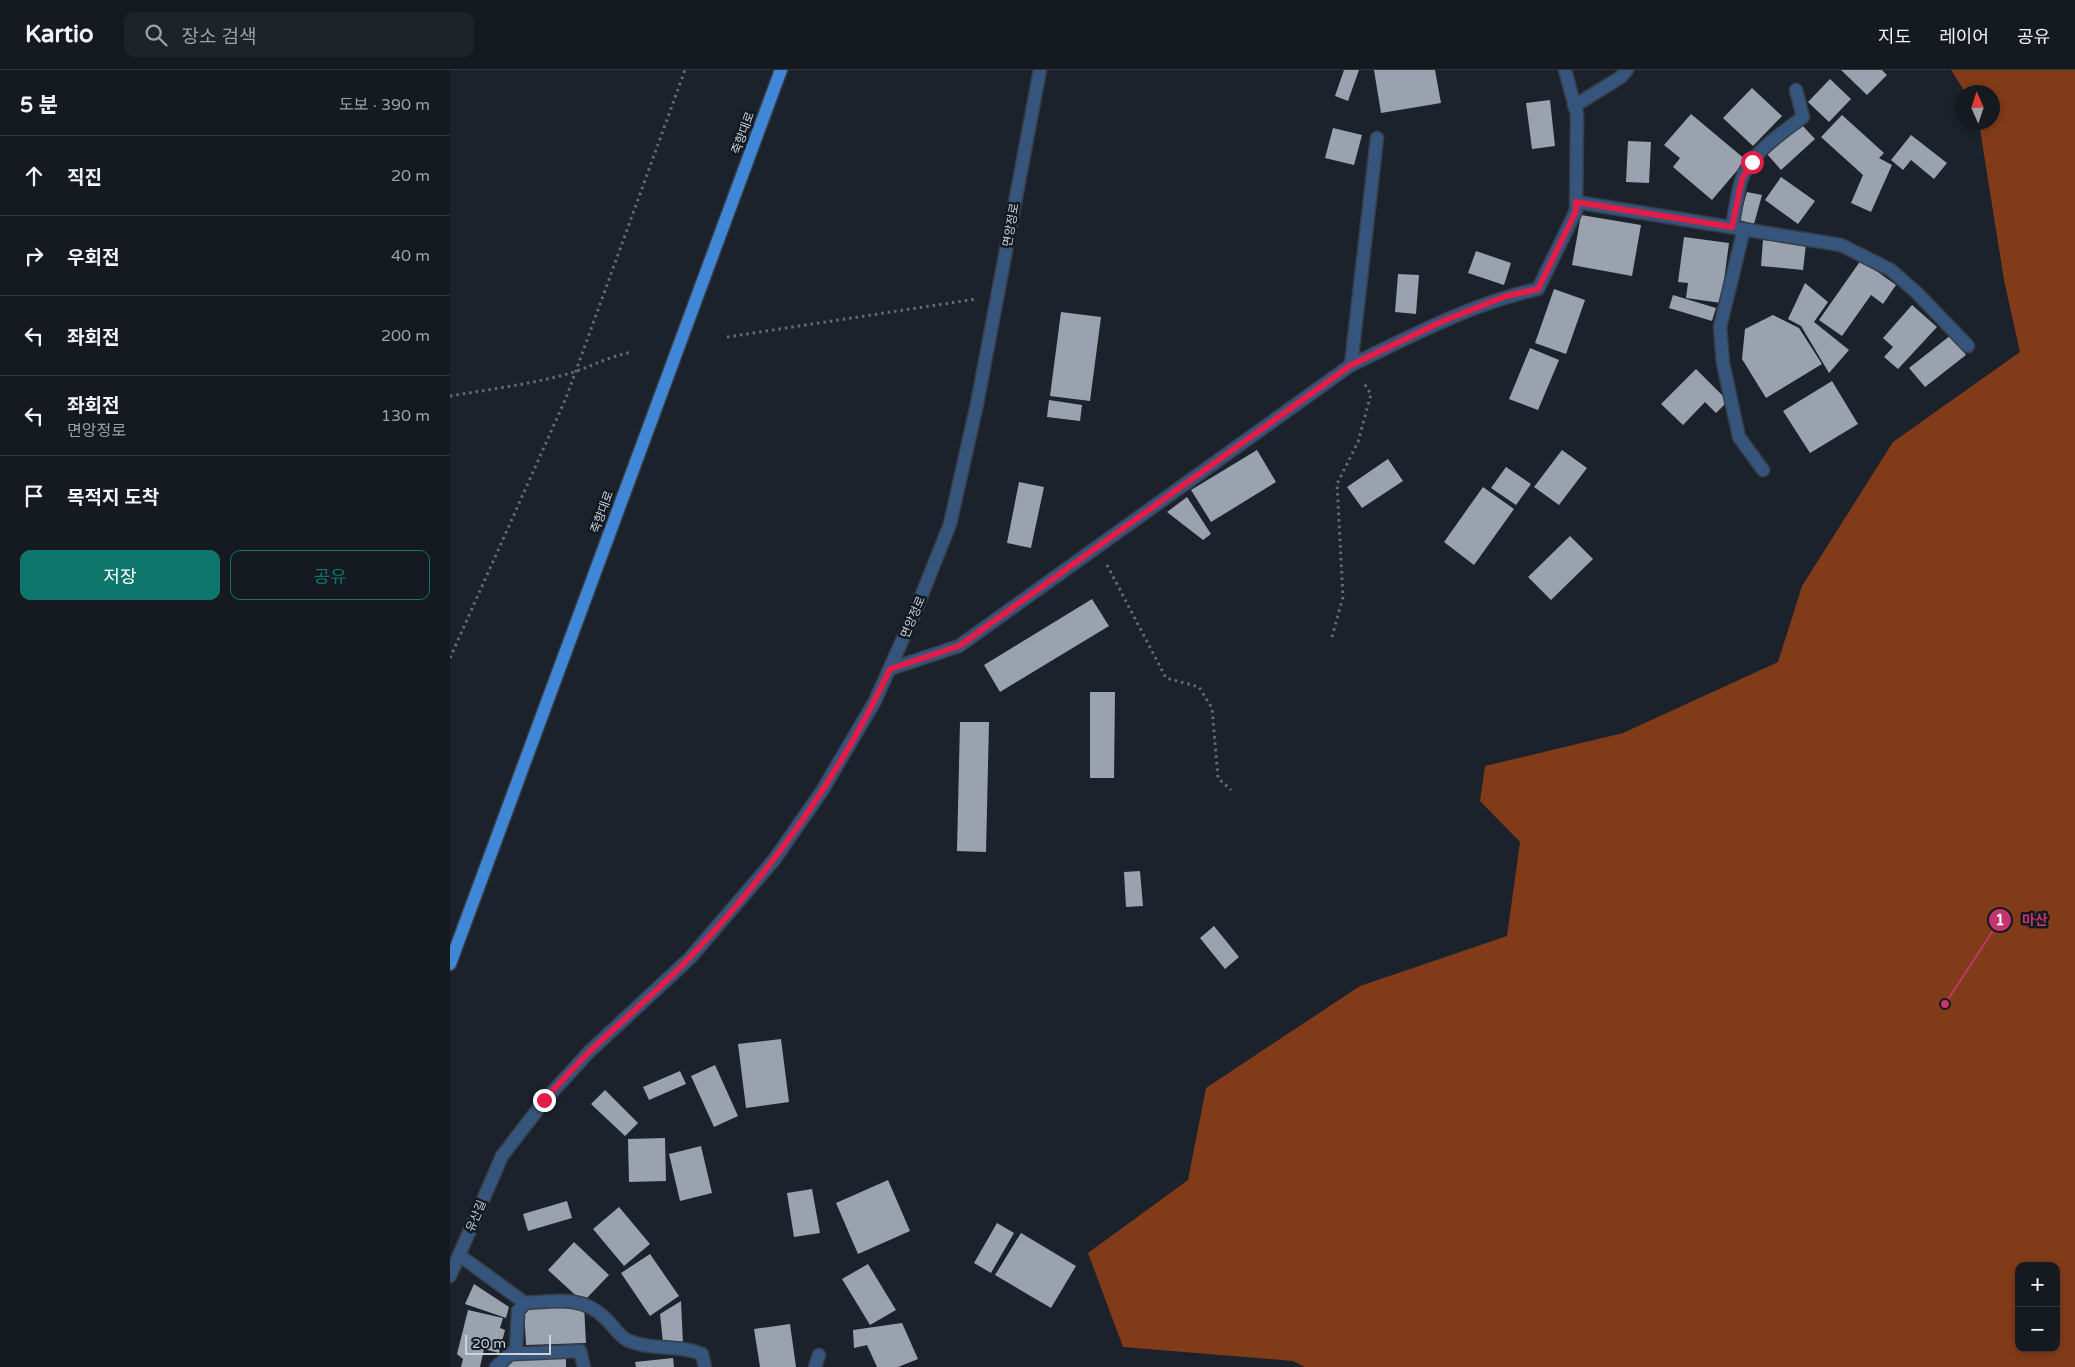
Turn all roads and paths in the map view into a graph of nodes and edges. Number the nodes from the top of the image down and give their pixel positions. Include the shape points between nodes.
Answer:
1 (685, 70) edge
2 (781, 70) edge
3 (1040, 70) edge
4 (1565, 70) edge
5 (1627, 70) edge
6 (1796, 90) dead end
7 (1574, 106) junction
8 (1377, 138) dead end
9 (1576, 202) junction
10 (1738, 228) junction
11 (998, 296) junction
12 (727, 337) dead end
13 (1968, 346) dead end
14 (632, 352) dead end
15 (1351, 365) junction
16 (575, 371) junction
17 (450, 396) edge
18 (1763, 470) dead end
19 (1098, 546) junction
20 (1332, 638) dead end
21 (450, 658) edge
22 (890, 669) junction
23 (1231, 790) dead end
24 (450, 964) edge
25 (502, 1156) joint
26 (459, 1255) junction
27 (450, 1276) edge
28 (525, 1303) junction
29 (512, 1354) junction
30 (496, 1367) edge
31 (584, 1367) edge
32 (705, 1367) edge

1 - 16 path
2 - 24 main road, 죽향대로
3 - 11 street, 면앙정로
4 - 7 street
5 - 7 street
6 - 10 street via 1803,116 1752,162 1742,179
7 - 9 street via 1577,114
8 - 15 street
9 - 10 street
9 - 15 street via 1576,211 1538,289 1506,296 1443,321
10 - 13 street via 1841,245 1891,270
10 - 18 street via 1720,327 1722,354 1739,437
11 - 12 path
11 - 22 street, 면앙정로 via 950,524
14 - 16 path via 611,355
15 - 19 street
15 - 20 path via 1371,394 1358,442 1337,484 1342,597
16 - 17 path via 538,381
16 - 21 path via 566,398
19 - 22 street via 959,646
19 - 23 path via 1166,678 1199,686 1212,708 1218,778
22 - 25 street, 면앙정로 via 822,791 774,860 690,958 544,1100
25 - 26 street, 유산길
26 - 27 street, 유산길
26 - 28 street
28 - 29 street via 518,1311 516,1349
28 - 32 street via 563,1300 591,1306 625,1340 656,1348 692,1350 702,1354
29 - 30 street
29 - 31 street via 580,1351

